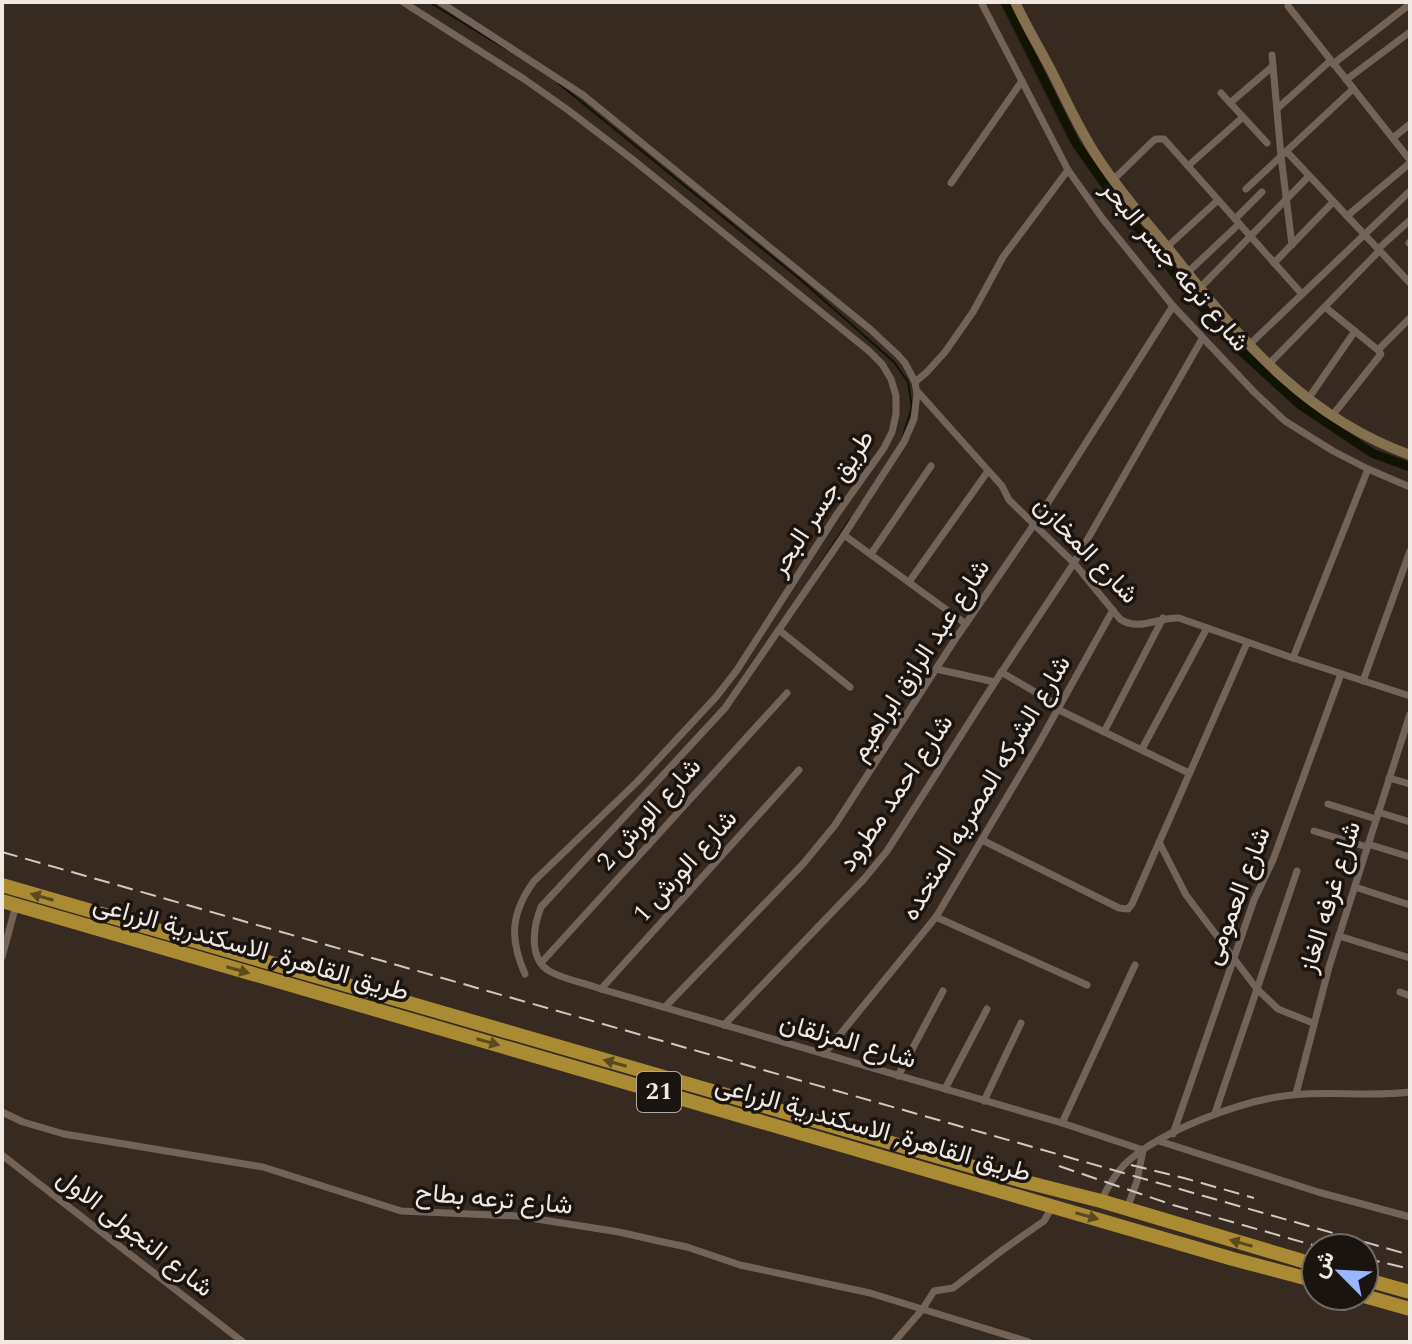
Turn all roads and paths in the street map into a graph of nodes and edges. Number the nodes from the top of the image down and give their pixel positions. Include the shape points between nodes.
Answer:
1 (403, 2) edge
2 (440, 2) edge
3 (981, 2) edge
4 (1015, 2) edge
5 (1410, 4) edge
6 (1288, 6) dead end
7 (1410, 32) edge
8 (1272, 55) dead end
9 (1331, 63) junction
10 (1273, 66) junction
11 (1346, 80) junction
12 (1022, 81) junction
13 (1353, 89) junction
14 (1221, 93) dead end
15 (1230, 103) junction
16 (1278, 108) junction
17 (1243, 117) junction
18 (1410, 124) edge
19 (1393, 138) junction
20 (1267, 143) dead end
21 (1284, 154) junction
22 (1410, 162) edge
23 (1188, 166) junction
24 (1068, 170) junction
25 (1309, 176) junction
26 (1113, 180) junction
27 (951, 183) dead end
28 (1246, 189) dead end
29 (1410, 191) edge
30 (1262, 192) dead end
31 (1218, 200) junction
32 (1286, 200) junction
33 (1333, 202) junction
34 (1347, 216) junction
35 (1410, 220) edge
36 (1237, 221) junction
37 (1364, 234) junction
38 (1251, 237) junction
39 (1292, 245) junction
40 (1167, 247) junction
41 (1378, 250) junction
42 (1274, 263) junction
43 (1187, 273) junction
44 (1410, 282) edge
45 (1200, 288) junction
46 (1301, 293) junction
47 (1173, 306) junction
48 (1325, 307) junction
49 (1410, 318) edge
50 (870, 329) junction
51 (1355, 331) junction
52 (1202, 339) junction
53 (858, 342) junction
54 (1249, 345) junction
55 (1379, 351) junction
56 (1268, 365) junction
57 (916, 386) junction
58 (1308, 399) junction
59 (1332, 416) junction
60 (1410, 455) edge
61 (931, 466) dead end
62 (1368, 469) junction
63 (988, 471) junction
64 (1410, 487) edge
65 (1035, 523) junction
66 (844, 535) junction
67 (1410, 551) edge
68 (871, 554) junction
69 (1074, 563) junction
70 (909, 582) junction
71 (1113, 610) junction
72 (1163, 618) junction
73 (966, 624) junction
74 (1207, 628) junction
75 (779, 630) junction
76 (1247, 643) junction
77 (1293, 658) junction
78 (936, 669) junction
79 (1001, 672) junction
80 (1341, 674) junction
81 (1363, 681) junction
82 (995, 682) junction
83 (850, 687) dead end
84 (787, 693) dead end
85 (1410, 696) edge
86 (1058, 707) junction
87 (1410, 714) edge
88 (1104, 732) junction
89 (1142, 749) junction
90 (799, 770) dead end
91 (1189, 773) junction
92 (1389, 778) junction
93 (1410, 784) edge
94 (1328, 804) dead end
95 (1377, 815) junction
96 (1410, 822) edge
97 (1314, 831) dead end
98 (982, 840) junction
99 (1159, 842) junction
100 (1367, 845) junction
101 (1410, 857) edge
102 (1297, 871) dead end
103 (2, 885) edge
104 (1355, 887) junction
105 (9, 903) edge
106 (1410, 905) edge
107 (936, 917) junction
108 (1339, 936) junction
109 (1234, 956) junction
110 (2, 957) edge
111 (1410, 958) edge
112 (542, 965) junction
113 (1135, 965) dead end
114 (525, 974) dead end
115 (1087, 985) dead end
116 (601, 989) junction
117 (1257, 989) junction
118 (943, 991) dead end
119 (1400, 992) dead end
120 (1410, 996) edge
121 (665, 1007) junction
122 (987, 1009) dead end
123 (1021, 1023) dead end
124 (1313, 1023) junction
125 (724, 1025) junction
126 (824, 1054) junction
127 (898, 1076) junction
128 (945, 1089) junction
129 (1410, 1092) edge
130 (1296, 1094) junction
131 (984, 1101) junction
132 (2, 1112) edge
133 (1215, 1113) junction
134 (1062, 1123) junction
135 (1173, 1134) junction
136 (1159, 1141) junction
137 (1143, 1150) junction
138 (2, 1155) edge
139 (1101, 1201) junction
140 (1052, 1205) junction
141 (1126, 1210) junction
142 (1410, 1217) edge
143 (1300, 1260) edge
144 (1300, 1276) edge
145 (1380, 1284) edge
146 (1410, 1292) edge
147 (1380, 1301) edge
148 (1410, 1309) edge
149 (922, 1310) junction
150 (243, 1342) edge
151 (894, 1342) edge
152 (1029, 1342) edge

1 - 53 street, طريق جسر البحر via 568,110
2 - 50 street via 583,95
3 - 12 street, شارع ترعه جسر البحر
4 - 26 street, شارع ترعه جسر البحر
5 - 9 street
6 - 9 street
7 - 11 street
8 - 10 street
9 - 11 street
9 - 16 street
10 - 15 street
10 - 16 street
11 - 13 street
12 - 24 street, شارع ترعه جسر البحر
12 - 27 street
13 - 19 street
13 - 21 street
14 - 15 street
15 - 17 street
16 - 21 street
17 - 20 street
17 - 23 street
18 - 19 street
19 - 22 street
21 - 25 street
21 - 28 street
21 - 32 street
22 - 34 street
23 - 26 street via 1160,138
23 - 31 street
24 - 47 street, شارع ترعه جسر البحر
24 - 57 street via 996,266 945,352
25 - 32 street
25 - 33 street
26 - 40 street, شارع ترعه جسر البحر
29 - 37 street
30 - 36 street
31 - 36 street
31 - 40 street
32 - 38 street
32 - 39 street
33 - 34 street
33 - 39 street
34 - 37 street
35 - 41 street
36 - 38 street
36 - 43 street
37 - 41 street
37 - 46 street
38 - 42 street
38 - 45 street
39 - 42 street
40 - 43 street, شارع ترعه جسر البحر
41 - 44 street
41 - 48 street
42 - 46 street
43 - 45 street, شارع ترعه جسر البحر
45 - 54 street, شارع ترعه جسر البحر
46 - 54 street
47 - 52 street, شارع ترعه جسر البحر
47 - 65 street, شارع عبد الرازق ابراهيم
48 - 51 street
48 - 56 street
49 - 55 street
50 - 53 street
50 - 57 street via 898,355
51 - 55 street
51 - 58 street
52 - 62 street, شارع ترعه جسر البحر via 1285,421
52 - 69 street, شارع احمد مطرود
53 - 114 street, طريق جسر البحر via 891,379 896,414 888,440 716,697 525,894 514,925
54 - 56 street, شارع ترعه جسر البحر
55 - 59 street
56 - 58 street, شارع ترعه جسر البحر
57 - 63 street, شارع المخازن
57 - 66 street, طريق جسر البحر via 910,431
58 - 59 street, شارع ترعه جسر البحر
59 - 60 street, شارع ترعه جسر البحر
61 - 68 street
62 - 64 street, شارع ترعه جسر البحر
62 - 77 street
63 - 65 street, شارع المخازن
63 - 70 street
65 - 69 street, شارع المخازن
65 - 73 street, شارع عبد الرازق ابراهيم
66 - 68 street
66 - 75 street, طريق جسر البحر
67 - 81 street
68 - 70 street
69 - 71 street, شارع المخازن
69 - 79 street, شارع احمد مطرود
70 - 73 street
71 - 72 street, شارع المخازن via 1134,625
71 - 86 street, شارع الشركه المصريه المتحده
72 - 74 street, شارع المخازن
72 - 88 street
73 - 78 street, شارع عبد الرازق ابراهيم
74 - 76 street, شارع المخازن
74 - 89 street
75 - 83 street
75 - 112 street, طريق جسر البحر via 725,708 541,907 534,934
76 - 77 street, شارع المخازن
76 - 91 street
77 - 80 street, شارع المخازن
78 - 82 street
78 - 121 street, شارع عبد الرازق ابراهيم via 826,837
79 - 82 street, شارع احمد مطرود
79 - 86 street
80 - 81 street, شارع المخازن
80 - 109 street, شارع العمومى
81 - 85 street, شارع المخازن
82 - 125 street, شارع احمد مطرود via 882,858
84 - 112 street, شارع الورش 2
86 - 88 street
86 - 98 street, شارع الشركه المصريه المتحده
87 - 92 street, شارع غرفه الغاز
88 - 89 street
89 - 91 street
90 - 116 street, شارع الورش 1
91 - 99 street
92 - 93 street
92 - 95 street, شارع غرفه الغاز
94 - 95 street
95 - 96 street
95 - 100 street, شارع غرفه الغاز
97 - 100 street
98 - 99 street via 1128,909
98 - 107 street, شارع الشركه المصريه المتحده
99 - 109 street via 1186,895
100 - 101 street
100 - 104 street, شارع غرفه الغاز
102 - 117 street
139 -> 103 highway, طريق القاهرة, الاسكندرية الزراعى / 21
104 - 106 street
104 - 108 street, شارع غرفه الغاز
105 - 110 street
105 -> 140 highway, طريق القاهرة, الاسكندرية الزراعى / 21
107 - 115 street
107 - 126 street, شارع الشركه المصريه المتحده
108 - 111 street
108 - 124 street, شارع غرفه الغاز
109 - 117 street
109 - 135 street, شارع العمومى
112 - 116 street, شارع المزلقان
113 - 134 street
116 - 121 street, شارع المزلقان
117 - 124 street via 1278,1009
117 - 133 street
118 - 127 street
119 - 120 street
121 - 125 street, شارع المزلقان
122 - 128 street
123 - 131 street
124 - 130 street, شارع غرفه الغاز
125 - 126 street, شارع المزلقان
126 - 127 street, شارع المزلقان
127 - 128 street, شارع المزلقان
128 - 131 street, شارع المزلقان
129 - 130 street
130 - 133 street
131 - 134 street, شارع المزلقان
132 - 149 street, شارع ترعه بطاح via 64,1134 263,1167 401,1211 505,1214 619,1232
133 - 135 street
134 - 137 street, شارع المزلقان
135 - 136 street
136 - 137 street
136 - 142 street
137 - 139 street via 1118,1172
137 - 141 street
138 - 150 street, شارع النجولى الاول
139 - 141 highway, طريق القاهرة, الاسكندرية الزراعى / 21
140 -> 144 highway, طريق القاهرة, الاسكندرية الزراعى / 21
140 - 149 street via 1044,1221 953,1288 934,1291
143 -> 141 highway, طريق القاهرة, الاسكندرية الزراعى / 21
145 - 146 highway
147 - 148 highway
149 - 151 street
149 - 152 street, شارع ترعه بطاح

